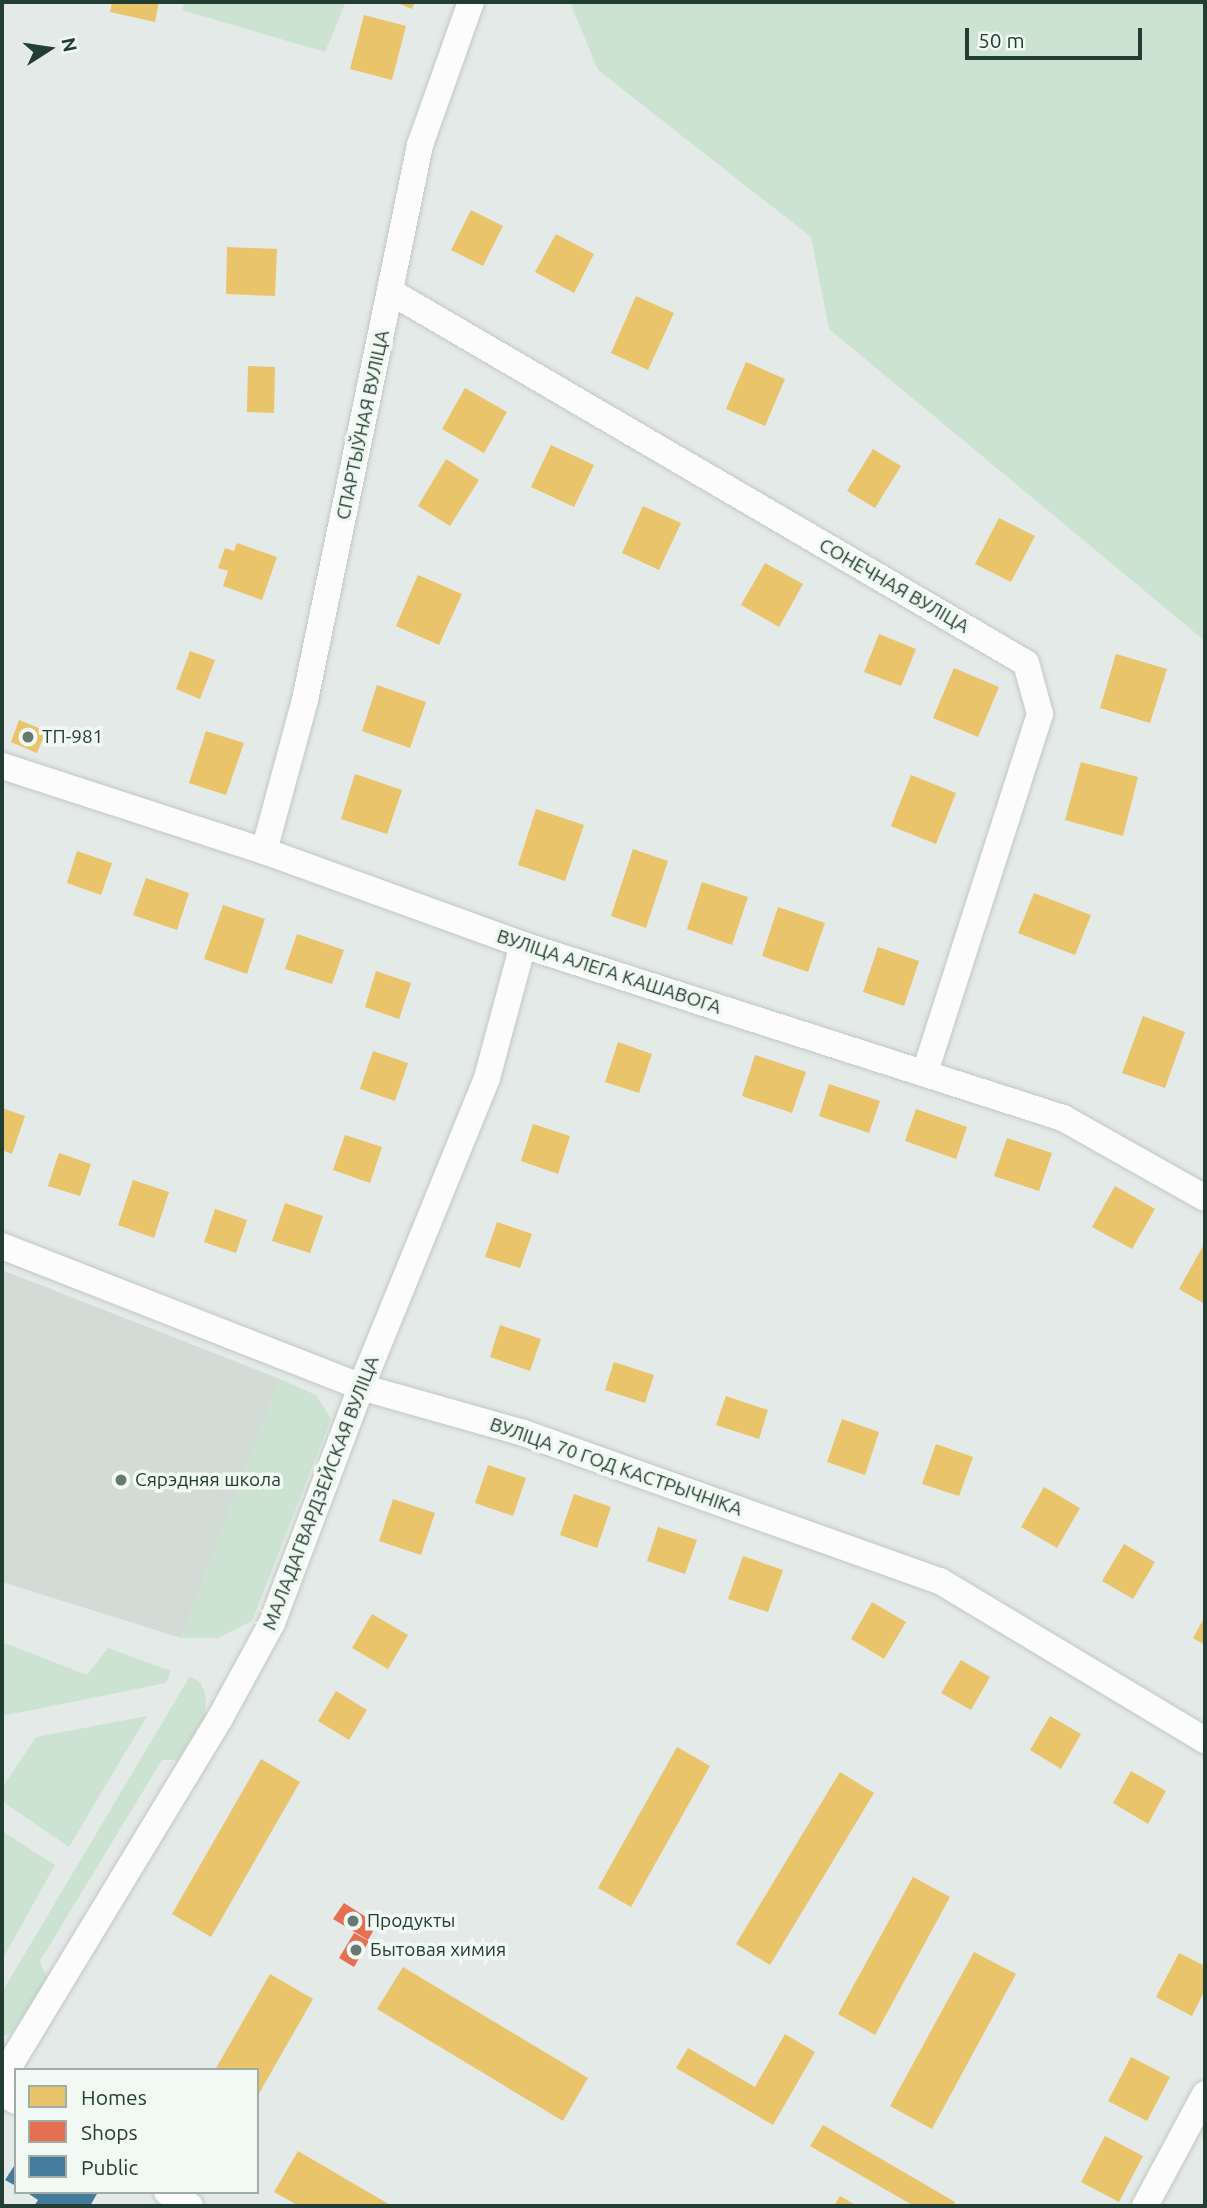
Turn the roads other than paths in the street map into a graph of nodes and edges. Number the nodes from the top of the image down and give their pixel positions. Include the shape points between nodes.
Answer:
1 (471, 2) edge
2 (390, 292) junction
3 (2, 766) edge
4 (264, 851) junction
5 (523, 945) junction
6 (925, 1072) junction
7 (1205, 1198) edge
8 (2, 1246) edge
9 (361, 1387) junction
10 (1205, 1740) edge
11 (2, 2078) edge
12 (1205, 2094) edge
13 (170, 2194) edge
14 (190, 2206) edge
15 (1145, 2206) edge

1 - 2 street, СПАРТЫЎНАЯ ВУЛІЦА via 420,145
2 - 4 street, СПАРТЫЎНАЯ ВУЛІЦА via 305,700
2 - 6 street, СОНЕЧНАЯ ВУЛІЦА via 1026,663 1040,714
3 - 4 street, ВУЛІЦА АЛЕГА КАШАВОГА
4 - 5 street, ВУЛІЦА АЛЕГА КАШАВОГА
5 - 6 street, ВУЛІЦА АЛЕГА КАШАВОГА
5 - 9 street, МАЛАДАГВАРДЗЕЙСКАЯ ВУЛІЦА via 487,1078
6 - 7 street, ВУЛІЦА АЛЕГА КАШАВОГА via 1063,1118
8 - 9 street, ВУЛІЦА 70 ГОД КАСТРЫЧНІКА
9 - 10 street, ВУЛІЦА 70 ГОД КАСТРЫЧНІКА via 524,1433 940,1581
9 - 11 street, МАЛАДАГВАРДЗЕЙСКАЯ ВУЛІЦА via 272,1623 220,1718
12 - 15 street
13 - 14 street

